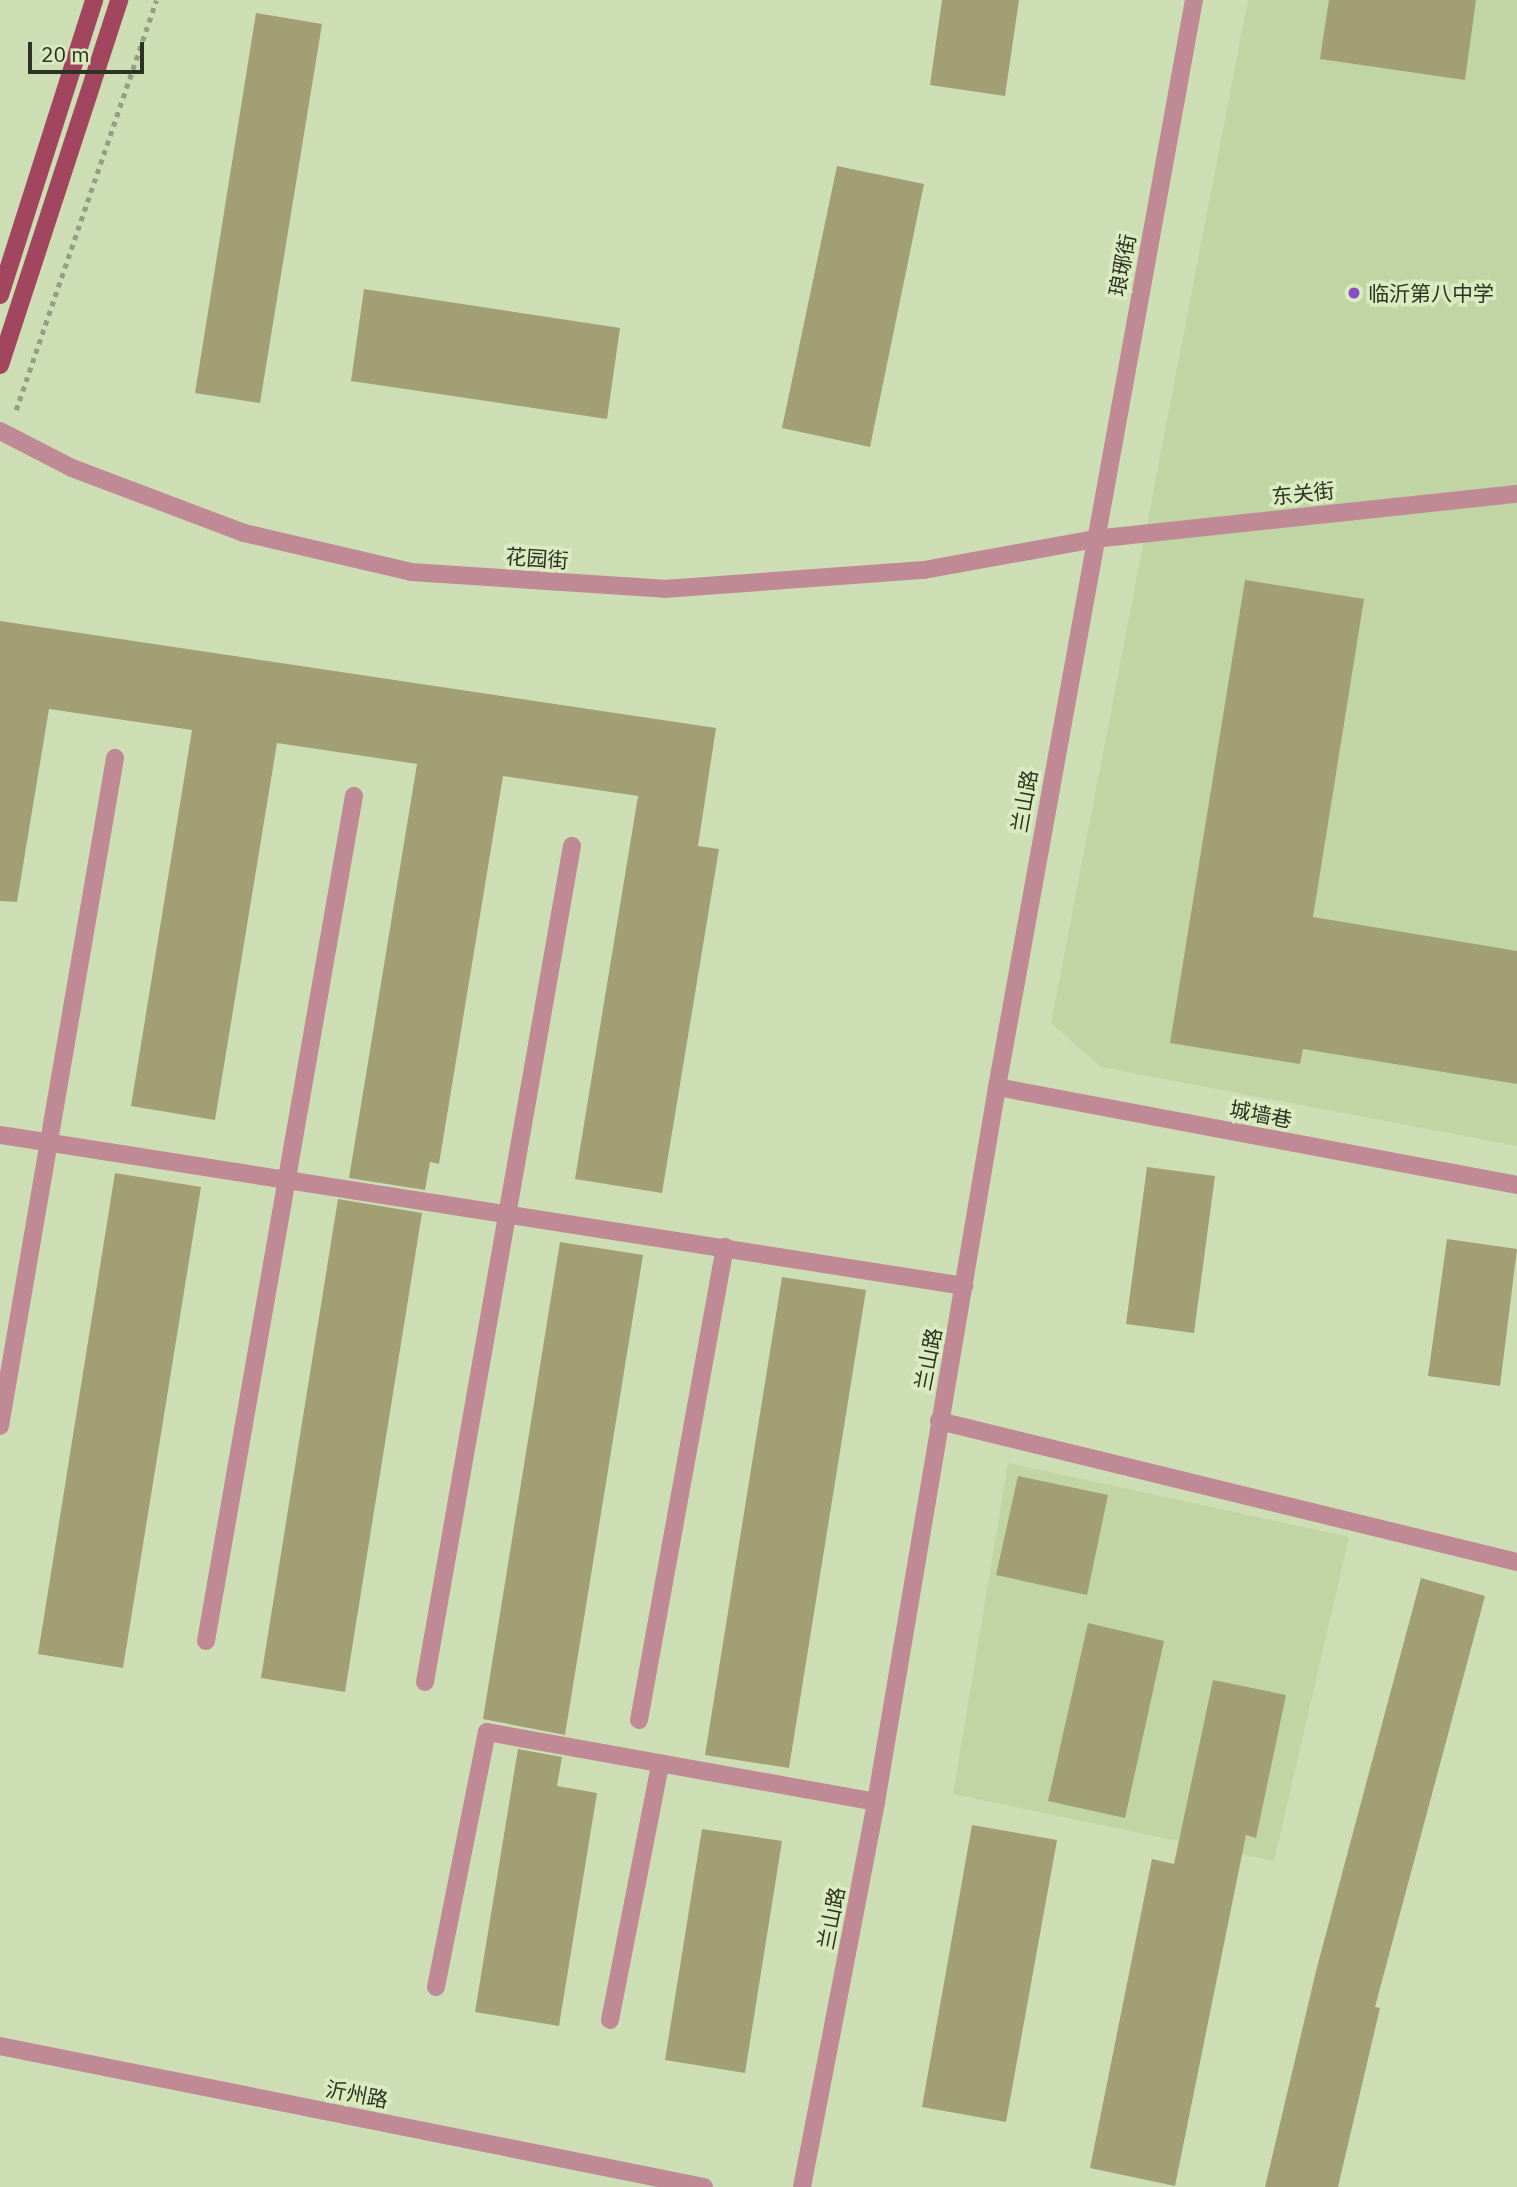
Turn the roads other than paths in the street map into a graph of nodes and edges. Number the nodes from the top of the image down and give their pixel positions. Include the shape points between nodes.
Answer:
1 (94, 0) edge
2 (119, 0) edge
3 (1194, 0) edge
4 (0, 295) edge
5 (0, 365) edge
6 (3, 432) edge
7 (1517, 494) edge
8 (1094, 539) junction
9 (115, 758) dead end
10 (354, 796) dead end
11 (572, 846) dead end
12 (997, 1087) junction
13 (0, 1135) edge
14 (47, 1142) junction
15 (286, 1179) junction
16 (1517, 1185) edge
17 (505, 1213) junction
18 (725, 1247) junction
19 (964, 1286) junction
20 (939, 1421) junction
21 (0, 1426) edge
22 (1517, 1562) edge
23 (206, 1641) dead end
24 (425, 1682) dead end
25 (639, 1720) dead end
26 (660, 1766) junction
27 (876, 1802) junction
28 (436, 1987) dead end
29 (610, 2020) dead end
30 (0, 2046) edge
31 (704, 2187) edge
32 (802, 2187) edge

1 - 4 main road
2 - 5 main road
3 - 8 street, 琅琊街
6 - 8 street, 花园街 via 72,468 244,533 411,572 664,589 924,570
7 - 8 street, 东关街
8 - 12 street, 兰山路
9 - 14 street
10 - 15 street
11 - 17 street
12 - 16 street, 城墙巷
12 - 19 street, 兰山路
13 - 14 street
14 - 15 street
14 - 21 street
15 - 17 street
15 - 23 street
17 - 18 street
17 - 24 street
18 - 19 street
18 - 25 street
19 - 20 street, 兰山路
20 - 22 street
20 - 27 street, 兰山路
26 - 27 street
26 - 28 street via 487,1732
26 - 29 street
27 - 32 street, 兰山路
30 - 31 street, 沂州路

